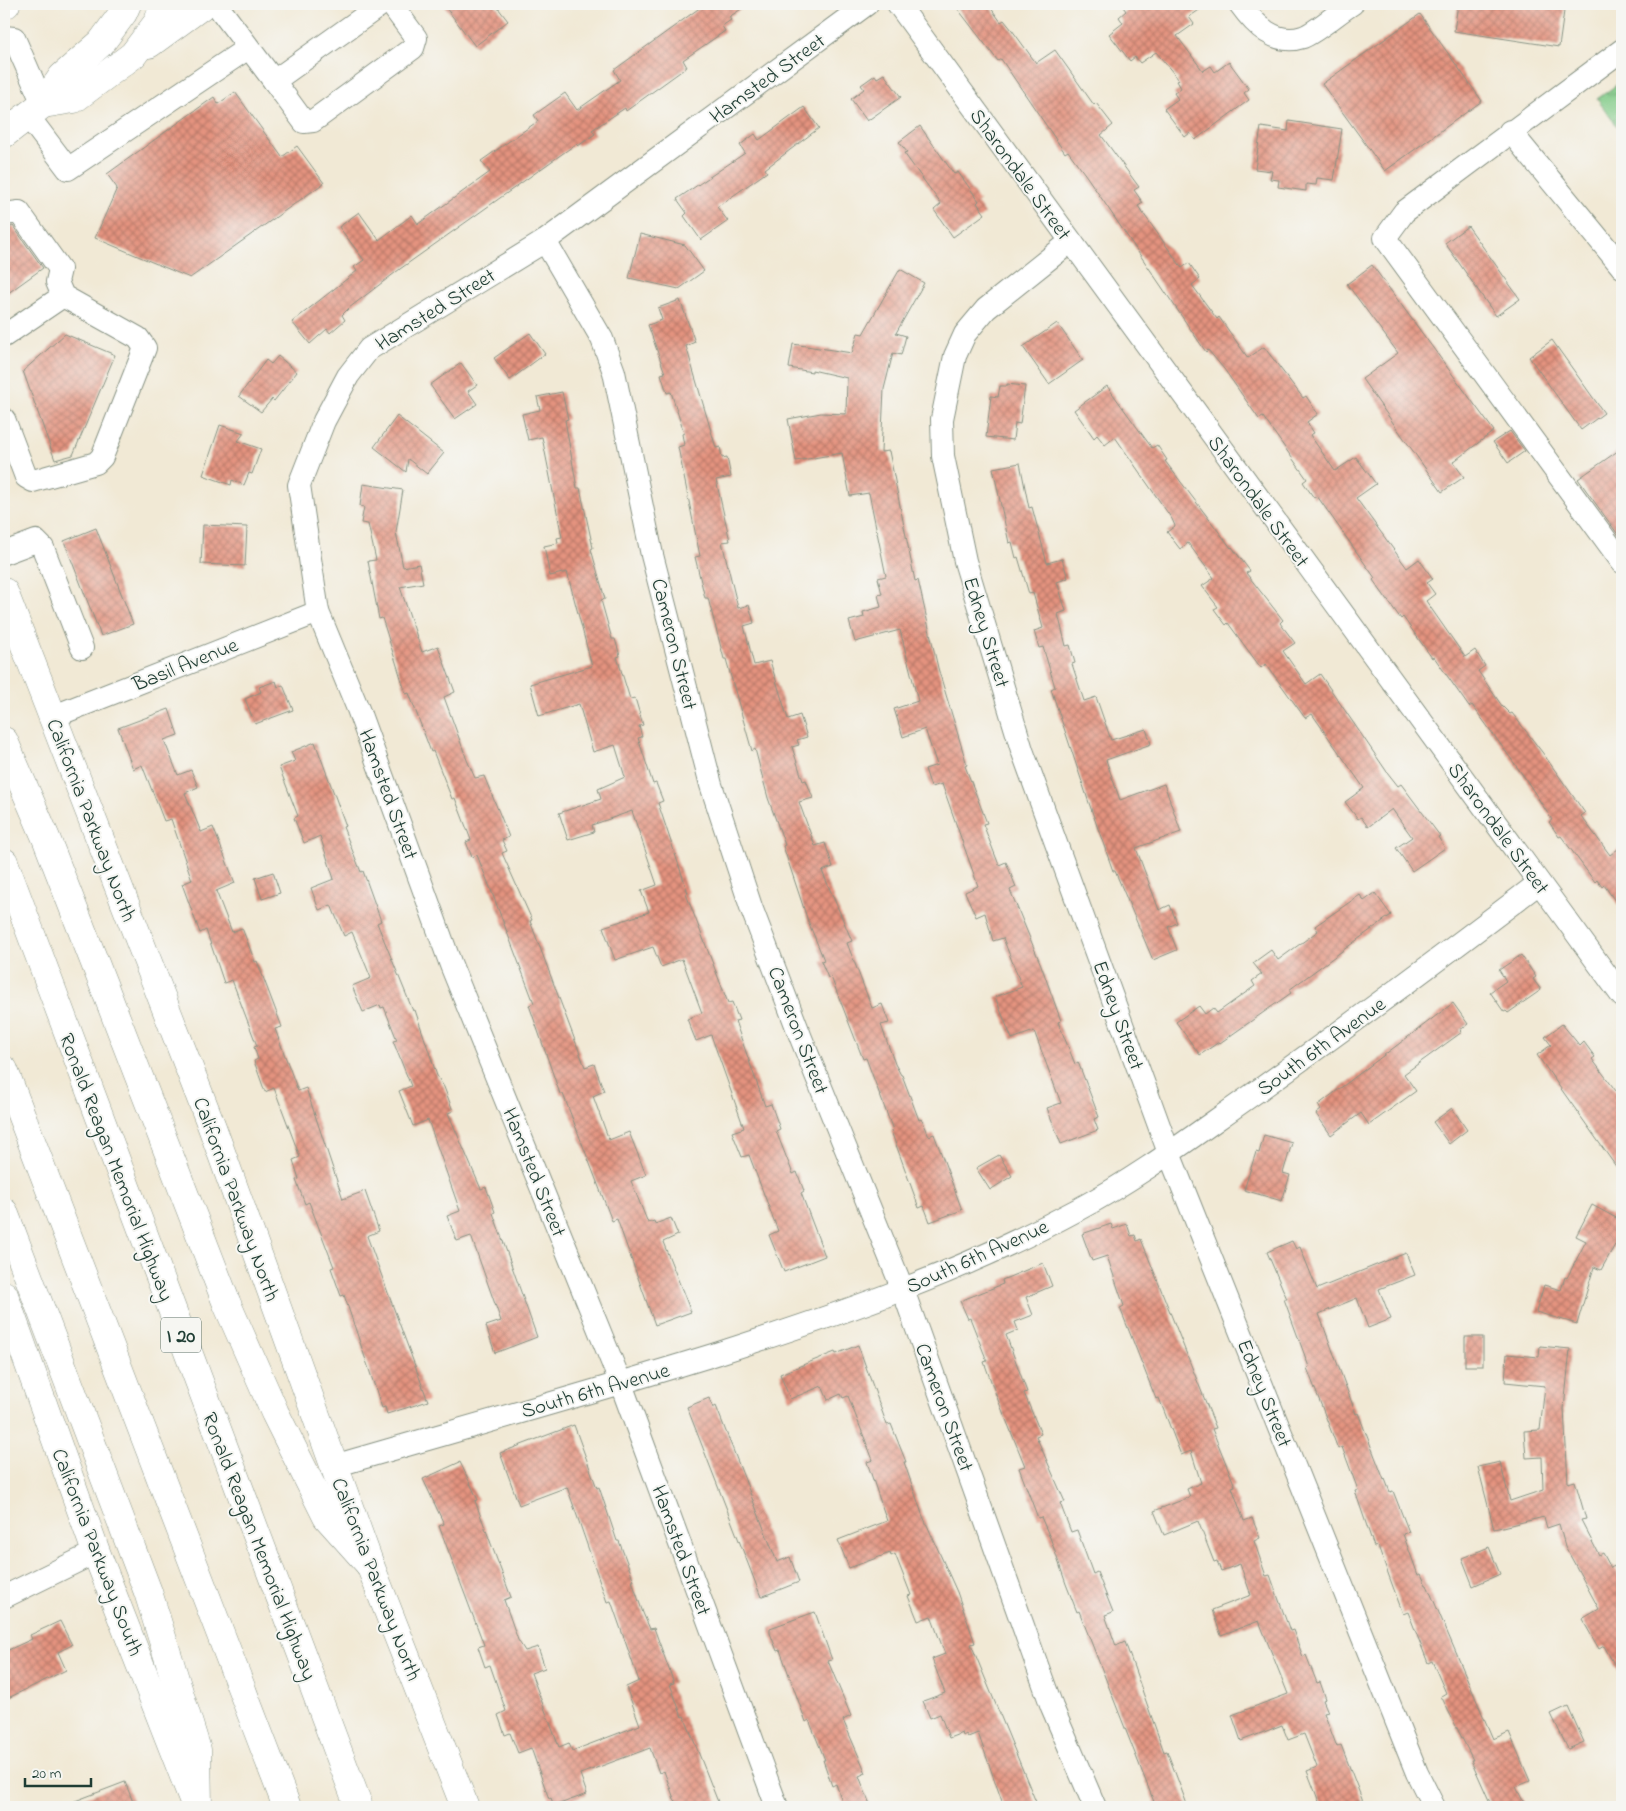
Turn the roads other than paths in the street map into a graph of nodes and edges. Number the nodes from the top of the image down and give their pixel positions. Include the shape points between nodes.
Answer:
1 (127, 4) edge
2 (164, 4) edge
3 (204, 4) edge
4 (216, 4) edge
5 (382, 4) edge
6 (390, 4) edge
7 (867, 4) edge
8 (898, 4) edge
9 (1240, 4) edge
10 (1352, 4) edge
11 (4, 37) edge
12 (248, 48) junction
13 (1622, 50) edge
14 (133, 55) junction
15 (274, 81) junction
16 (36, 110) junction
17 (1510, 132) junction
18 (4, 134) edge
19 (4, 214) edge
20 (545, 241) junction
21 (1070, 242) junction
22 (1622, 267) edge
23 (63, 296) junction
24 (4, 336) edge
25 (4, 419) edge
26 (4, 553) edge
27 (1622, 562) edge
28 (4, 592) edge
29 (318, 612) junction
30 (82, 648) dead end
31 (52, 717) junction
32 (4, 740) edge
33 (4, 862) edge
34 (1539, 883) junction
35 (1622, 996) edge
36 (4, 1070) edge
37 (1169, 1153) junction
38 (4, 1212) edge
39 (903, 1290) junction
40 (4, 1295) edge
41 (621, 1384) junction
42 (334, 1466) junction
43 (96, 1552) junction
44 (370, 1565) junction
45 (4, 1596) edge
46 (197, 1807) edge
47 (287, 1807) edge
48 (359, 1807) edge
49 (465, 1807) edge
50 (777, 1807) edge
51 (1095, 1807) edge
52 (1434, 1807) edge

1 - 16 main road via 100,43 62,77
2 - 14 main road via 158,22
3 - 14 main road
4 - 12 street
5 - 15 street
6 - 15 street via 416,38 413,48 313,121 304,122
7 - 20 street, Hamsted Street
8 - 21 street, Sharondale Street
9 - 10 street via 1254,23 1277,38 1304,37
11 - 16 street via 14,38
12 - 15 street
12 - 16 street via 68,169
13 - 17 street
14 - 16 main road via 74,99
16 - 18 main road
17 - 22 street
17 - 27 street via 1404,212 1385,238
19 - 23 street via 20,212 60,269 57,282
20 - 29 street, Hamsted Street via 369,349 348,376 324,421 299,485
20 - 39 street, Cameron Street via 602,339 614,372 652,555 711,785 751,907
21 - 34 street, Sharondale Street
21 - 37 street, Edney Street via 986,309 965,334 954,356 942,419 943,456 965,561 1022,750
23 - 24 street
23 - 25 street via 138,338 145,348 102,457 96,463 33,481 26,477
26 - 30 street via 36,542 43,548
28 - 31 main road, California Parkway North
29 - 31 street, Basil Avenue
29 - 41 street, Hamsted Street via 358,709 451,965
31 - 42 main road, California Parkway North via 212,1127
32 - 44 main road via 46,838 227,1304 271,1404 327,1517
33 - 48 main road, Ronald Reagan Memorial Highway / I 20
34 - 35 street, Sharondale Street
34 - 37 street, South 6th Avenue via 1367,1014
36 - 47 main road
37 - 39 street, South 6th Avenue via 1077,1210 994,1251
37 - 52 street, Edney Street via 1417,1773
38 - 46 main road via 148,1592 197,1750
39 - 41 street, South 6th Avenue via 797,1328
39 - 51 street, Cameron Street via 1052,1707
40 - 43 main road, California Parkway South
41 - 42 street, South 6th Avenue
41 - 50 street, Hamsted Street
42 - 44 main road, California Parkway North
43 - 45 street
43 - 46 main road, California Parkway South
44 - 49 main road, California Parkway North

